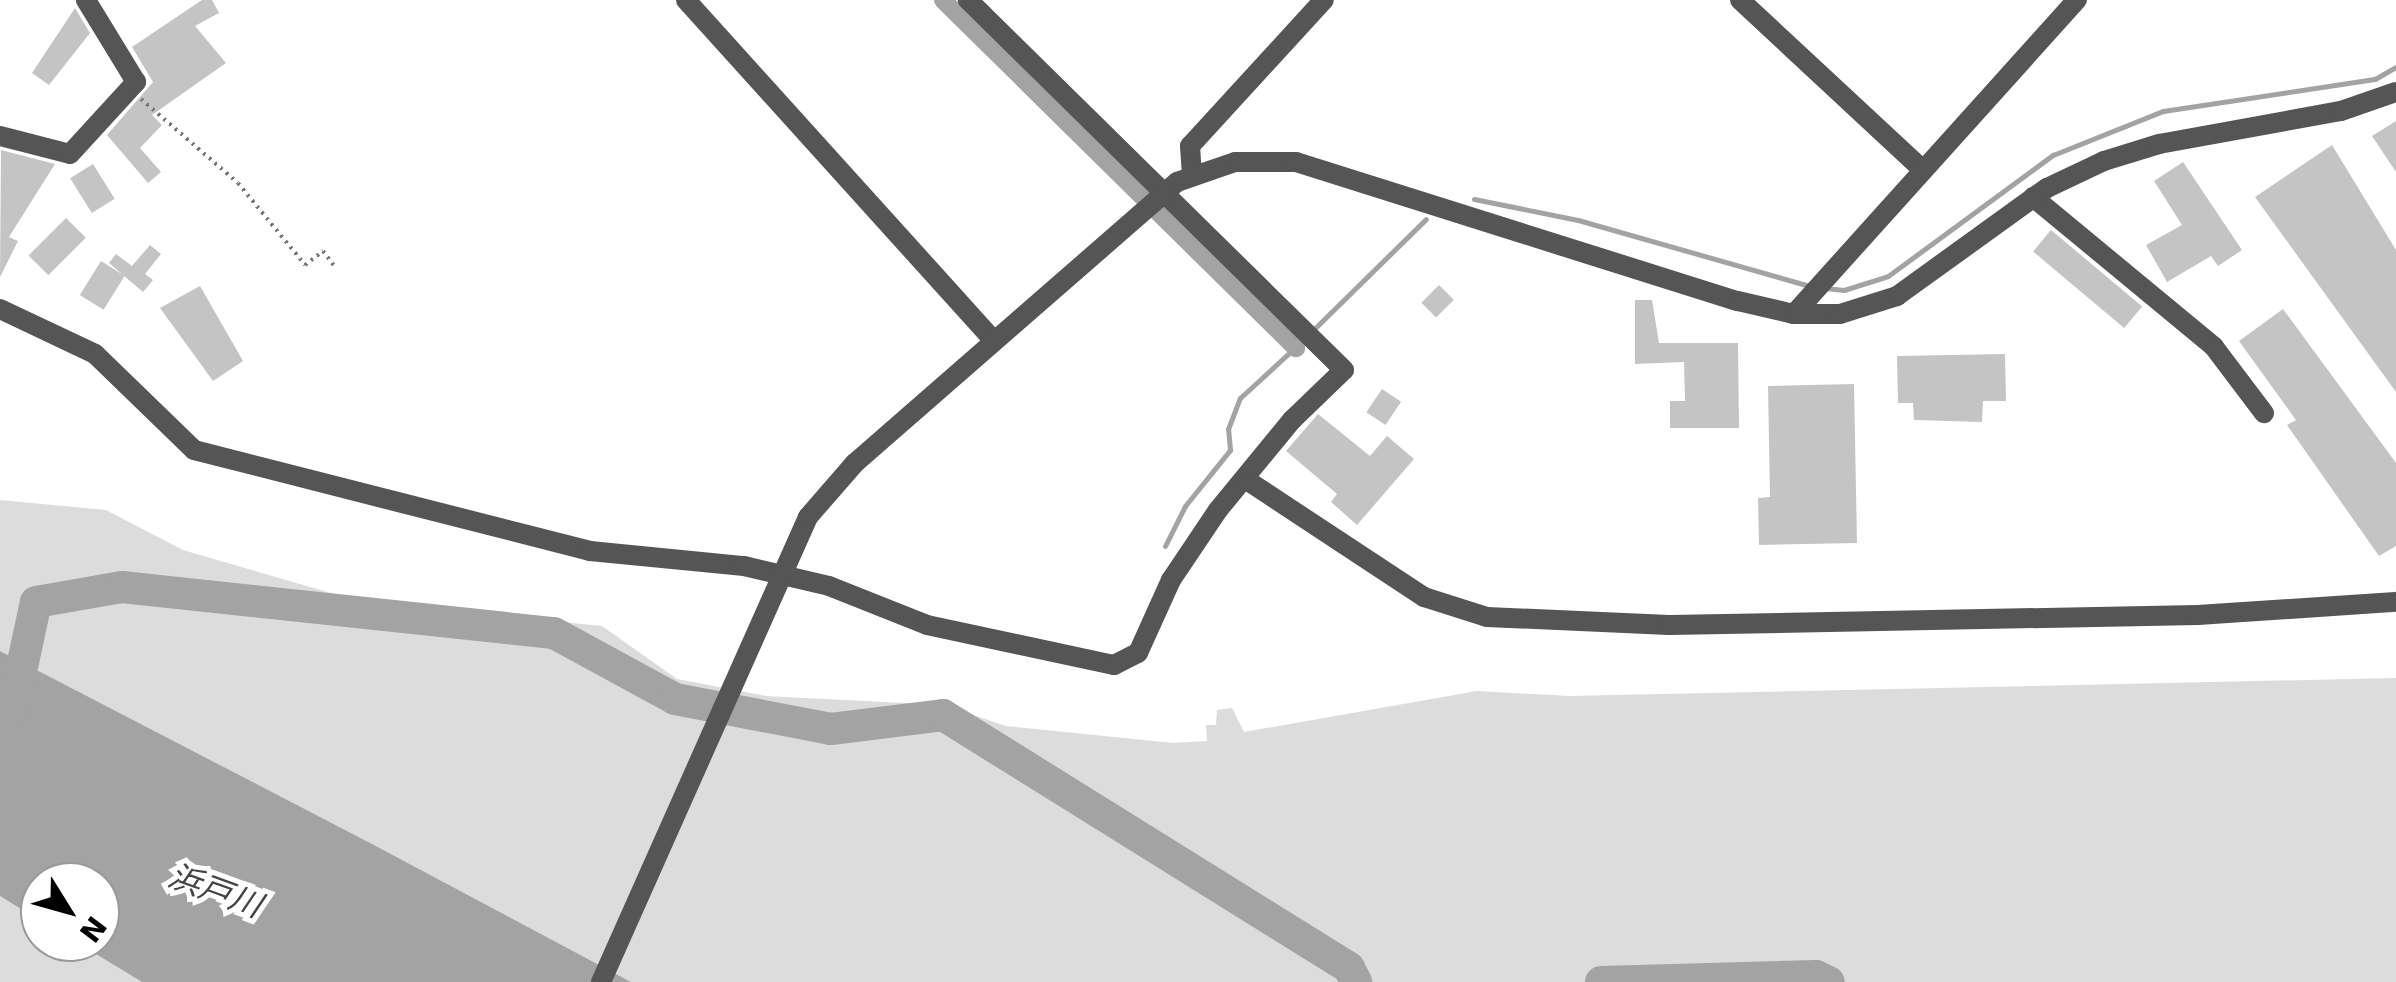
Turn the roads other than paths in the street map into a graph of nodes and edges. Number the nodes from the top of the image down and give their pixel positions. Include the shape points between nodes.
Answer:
1 (86, 0) edge
2 (686, 0) edge
3 (968, 0) edge
4 (1324, 0) edge
5 (1740, 0) edge
6 (2078, 0) edge
7 (2396, 92) edge
8 (0, 136) edge
9 (1922, 169) junction
10 (1192, 175) junction
11 (1160, 192) junction
12 (2033, 197) junction
13 (0, 309) edge
14 (1794, 314) junction
15 (992, 339) junction
16 (2264, 413) dead end
17 (1248, 481) junction
18 (779, 574) junction
19 (2396, 602) edge
20 (602, 982) edge

1 - 8 street via 136,82 70,154
2 - 15 street
3 - 11 street
4 - 10 street via 1190,146
5 - 9 street
6 - 9 street
7 - 12 street via 2341,111 2137,150
9 - 14 street
10 - 11 street
10 - 14 street via 1255,160 1318,167
11 - 15 street
11 - 17 street via 1344,370 1292,420
12 - 14 street via 1896,296 1840,314
12 - 16 street via 2214,347
13 - 18 street via 95,354 194,450 590,551
15 - 18 street via 830,491
17 - 18 street via 1218,510 1171,580 1138,653 1114,665 926,625
17 - 19 street via 1424,596 1486,617 1669,624 2198,616
18 - 20 street

